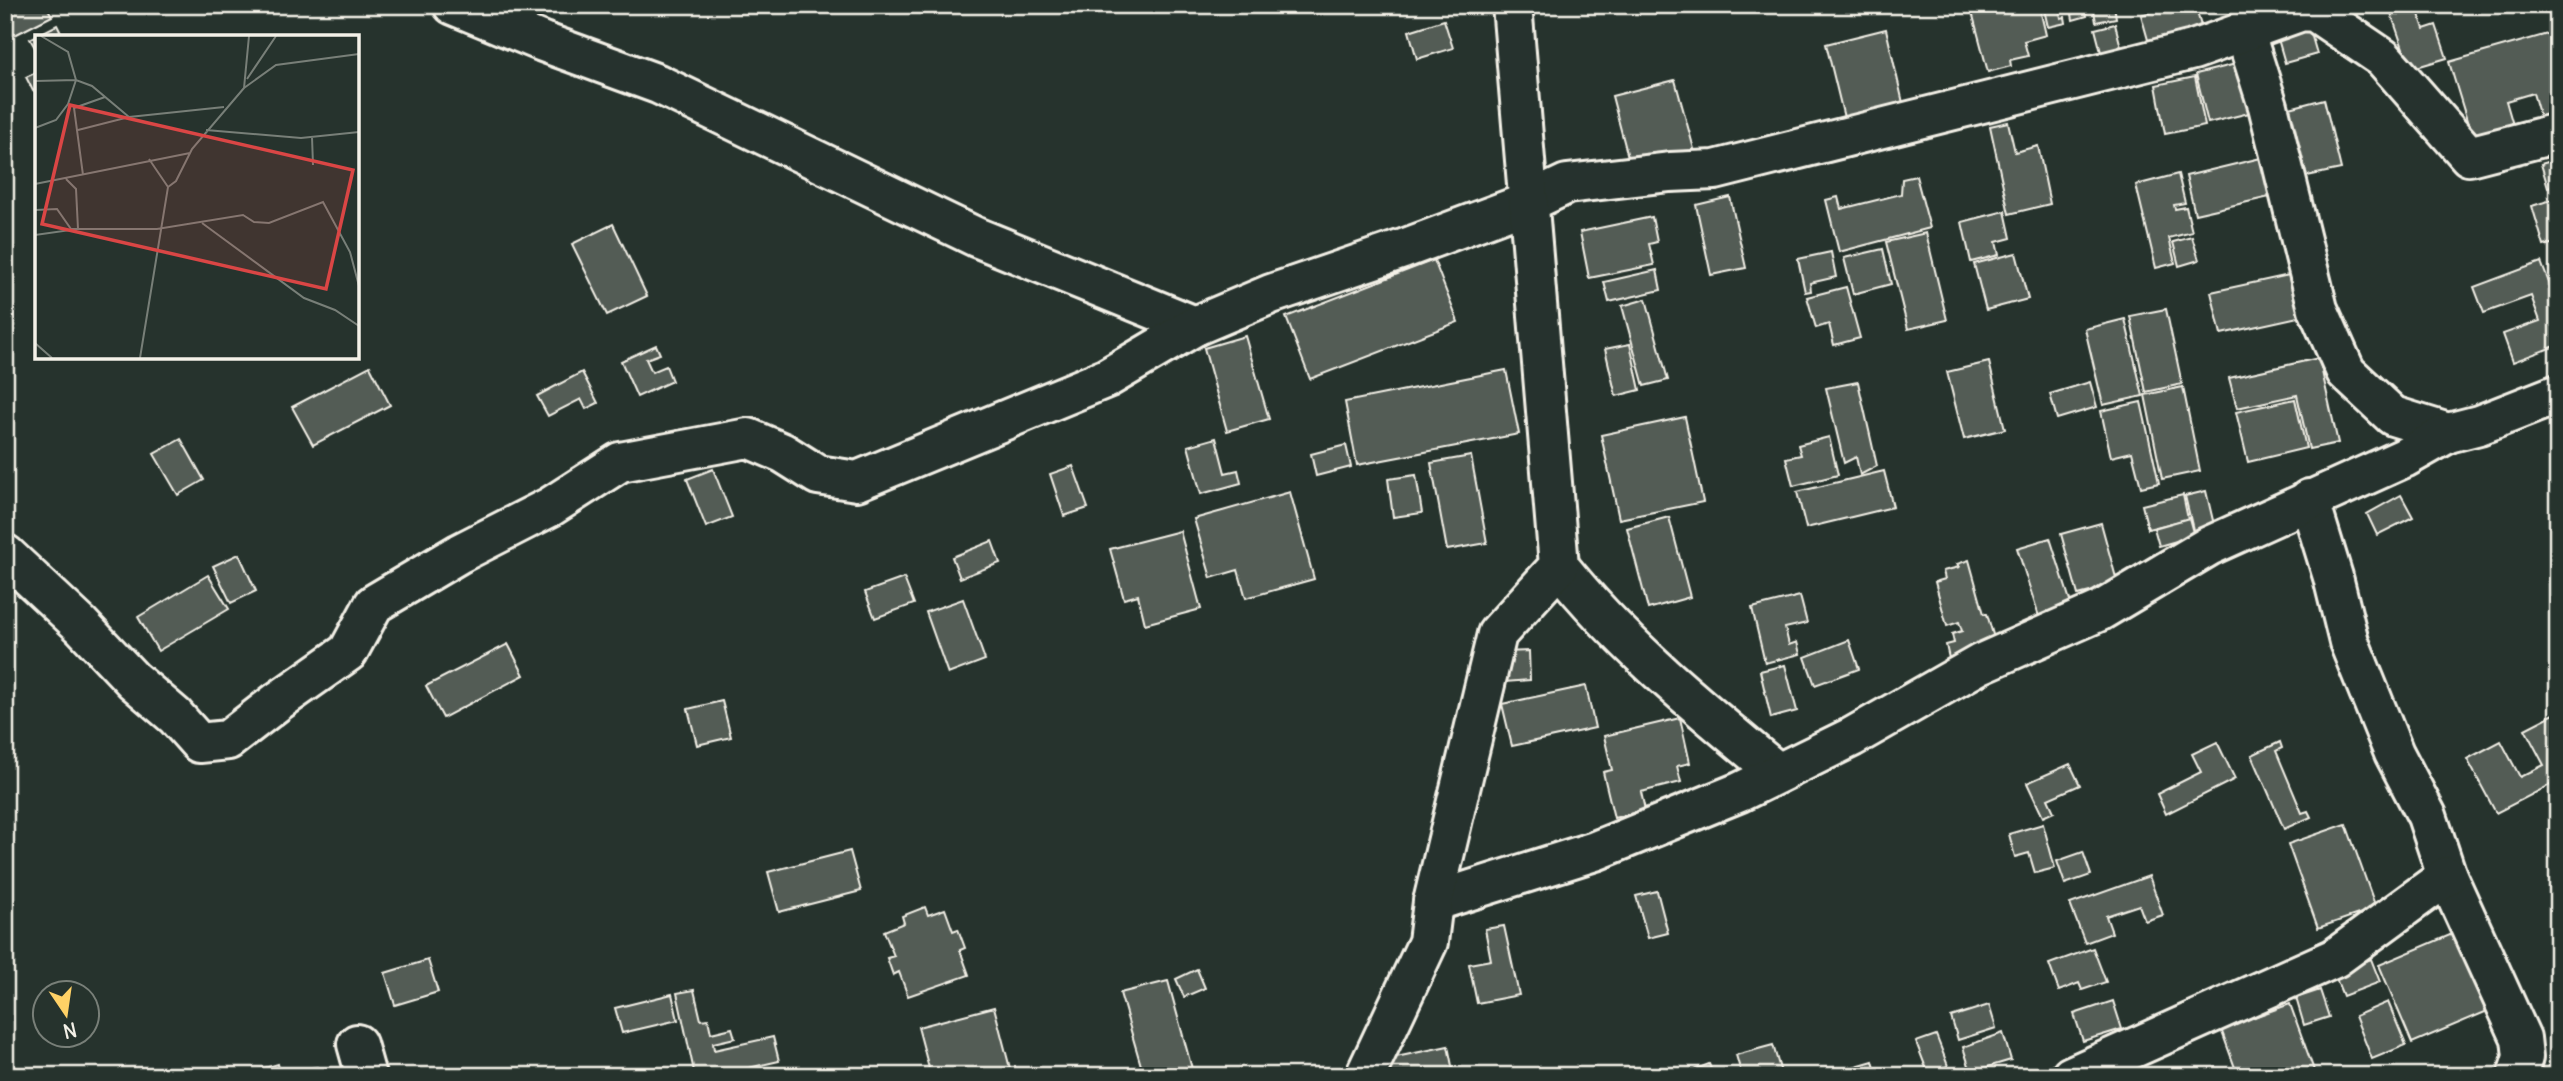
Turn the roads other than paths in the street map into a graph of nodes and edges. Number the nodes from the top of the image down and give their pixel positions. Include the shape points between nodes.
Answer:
1 (453, 5) edge
2 (1512, 5) edge
3 (2293, 5) edge
4 (2244, 30) junction
5 (2558, 133) edge
6 (1529, 202) junction
7 (1195, 326) junction
8 (2558, 394) edge
9 (2448, 433) junction
10 (2309, 499) junction
11 (5, 554) edge
12 (1559, 566) junction
13 (1778, 773) junction
14 (2447, 877) junction
15 (1433, 902) junction
16 (1366, 1076) edge
17 (2071, 1076) edge
18 (2517, 1076) edge

1 - 7 street via 659,84 976,237
2 - 6 street
3 - 4 street
4 - 5 street via 2302,11 2315,12 2383,58 2469,156
4 - 6 street via 2193,50 1715,170 1567,184
4 - 9 street via 2268,106 2318,309 2346,372 2393,416
6 - 7 street via 1271,294
6 - 12 street
7 - 11 street via 1107,378 857,481 818,475 748,438 620,462 550,508 460,553 374,604 348,652 229,740 199,743
8 - 9 street
9 - 10 street via 2404,458
10 - 13 street via 2209,546 2100,611 1980,664
10 - 14 street via 2349,642 2394,753 2427,816
12 - 13 street via 1592,608 1661,676
12 - 15 street via 1497,634
13 - 15 street via 1595,851
14 - 17 street via 2335,958
14 - 18 street via 2521,1038 2523,1057
15 - 16 street via 1428,942

